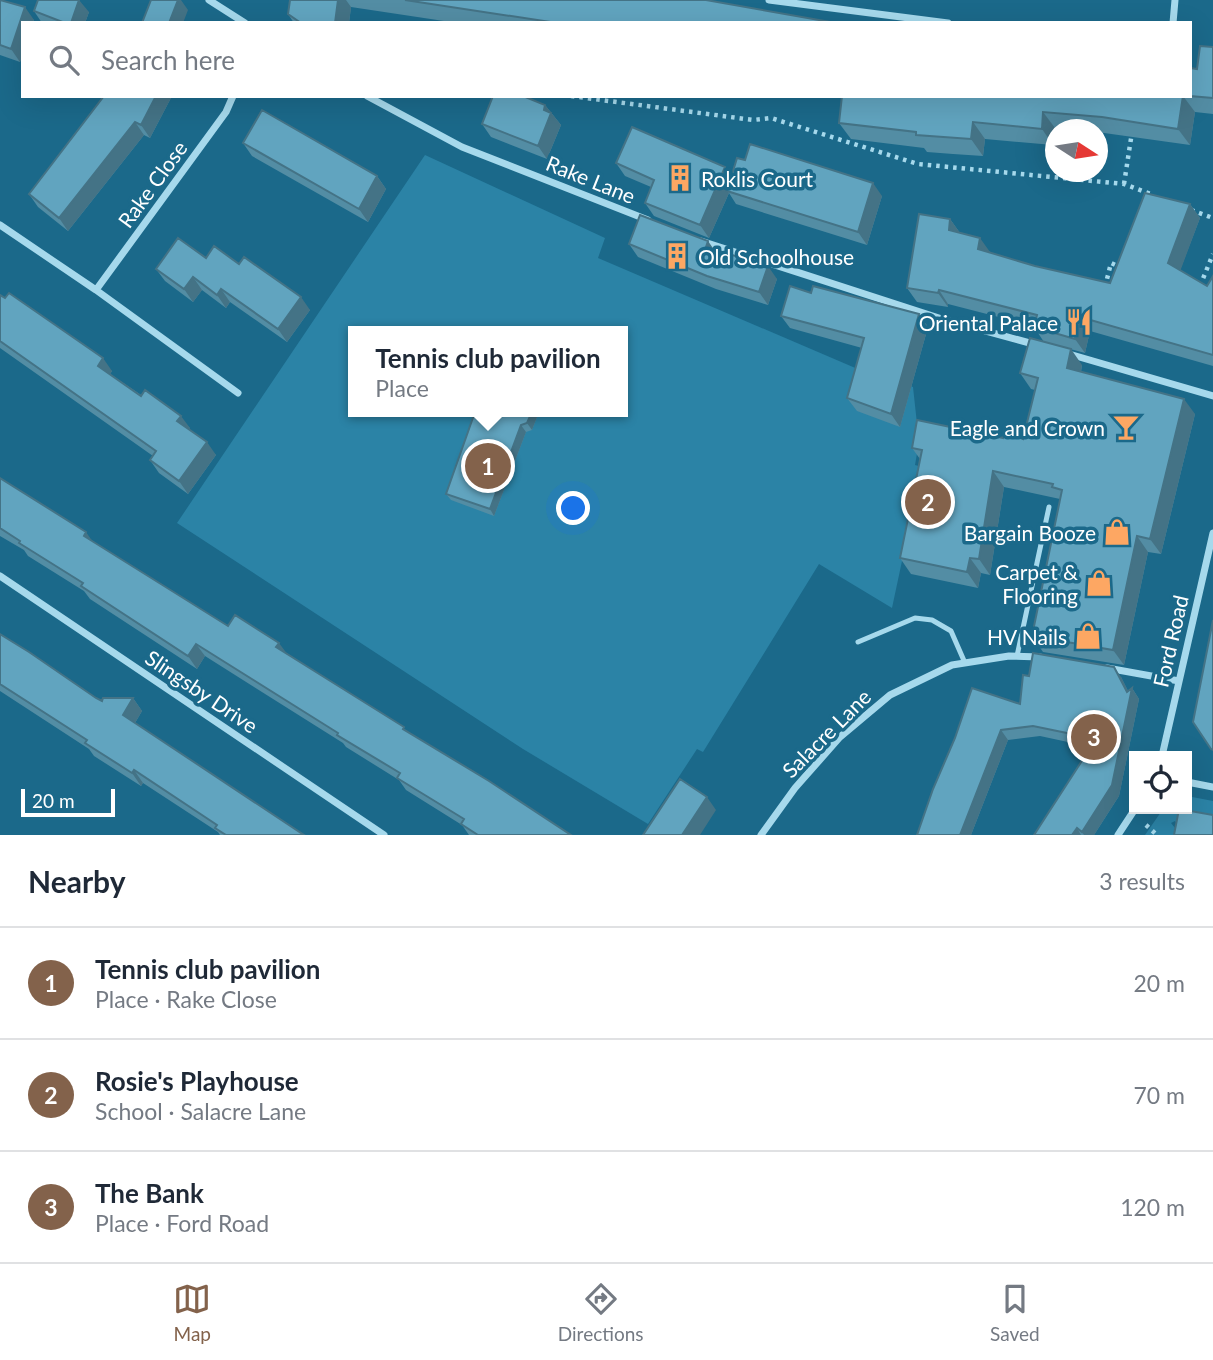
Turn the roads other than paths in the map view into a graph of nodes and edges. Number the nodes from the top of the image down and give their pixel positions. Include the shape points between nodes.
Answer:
1 (209, 0) edge
2 (769, 0) edge
3 (1175, 0) edge
4 (242, 21) edge
5 (932, 21) edge
6 (1172, 21) edge
7 (232, 98) edge
8 (371, 98) edge
9 (0, 225) edge
10 (658, 225) edge
11 (697, 240) edge
12 (96, 290) junction
13 (1049, 348) edge
14 (1061, 352) edge
15 (238, 393) dead end
16 (1213, 396) edge
17 (1049, 507) dead end
18 (1213, 533) edge
19 (0, 576) edge
20 (858, 642) dead end
21 (1017, 656) junction
22 (1054, 659) edge
23 (965, 663) junction
24 (1101, 667) edge
25 (1179, 681) junction
26 (1163, 751) edge
27 (1192, 783) edge
28 (1213, 787) edge
29 (1132, 814) edge
30 (384, 835) edge
31 (761, 835) edge
32 (1118, 835) edge

1 - 4 street
2 - 5 street
3 - 6 street
7 - 12 street, Rake Close
8 - 10 street, Rake Lane via 462,147
9 - 12 street
11 - 13 street via 942,319
12 - 15 street
14 - 16 street
17 - 21 lane
18 - 25 street, Ford Road
19 - 30 street, Slingsby Drive
20 - 23 lane via 915,618 932,620 951,631
21 - 22 street, Salacre Lane
21 - 23 street, Salacre Lane
23 - 31 street, Salacre Lane via 952,664 890,695 840,737
24 - 25 street
25 - 26 street, Ford Road
27 - 28 street
29 - 32 street

